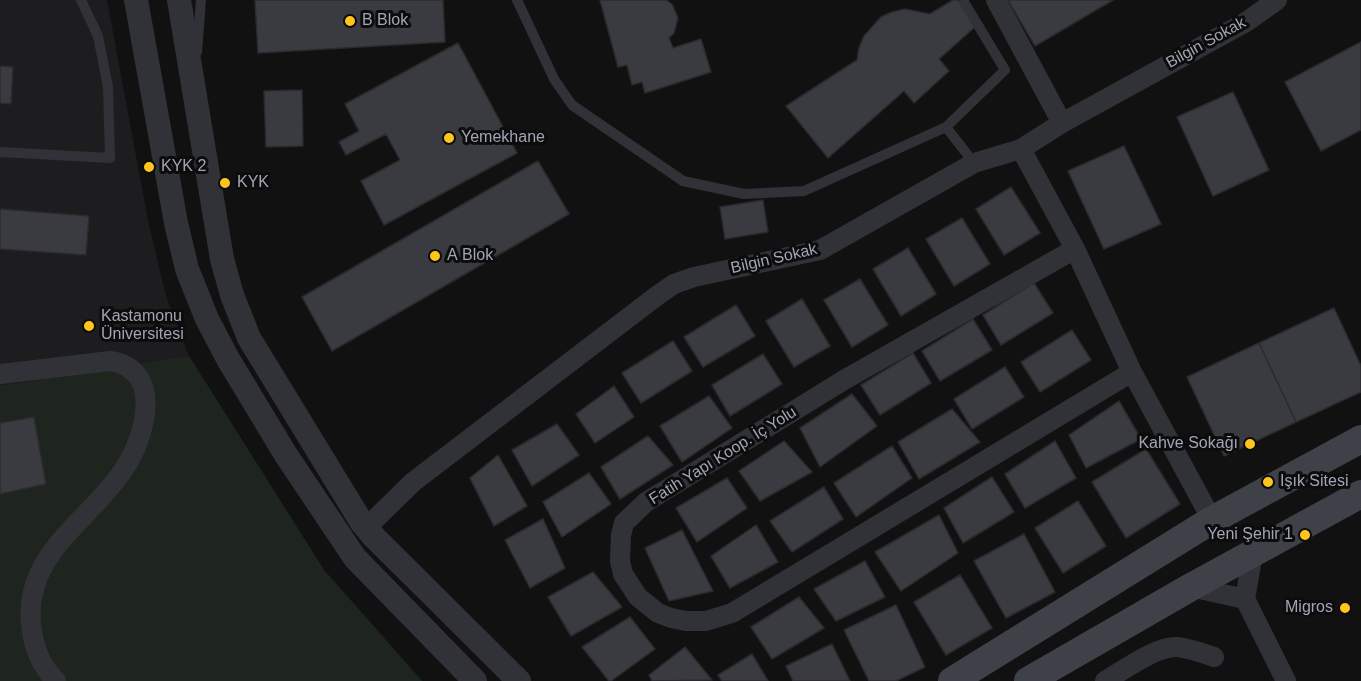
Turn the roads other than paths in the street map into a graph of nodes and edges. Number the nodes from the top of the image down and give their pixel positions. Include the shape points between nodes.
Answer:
1 (81, 0) edge
2 (136, 0) edge
3 (179, 0) edge
4 (201, 0) edge
5 (517, 0) edge
6 (996, 0) edge
7 (1277, 0) edge
8 (964, 2) dead end
9 (194, 95) junction
10 (154, 102) junction
11 (1062, 123) junction
12 (946, 126) junction
13 (1021, 149) junction
14 (0, 152) edge
15 (974, 163) junction
16 (1075, 249) junction
17 (1132, 372) junction
18 (0, 374) edge
19 (1361, 439) edge
20 (1361, 494) edge
21 (1212, 520) junction
22 (366, 528) junction
23 (1253, 553) junction
24 (1191, 587) junction
25 (1245, 599) junction
26 (1214, 657) dead end
27 (56, 681) edge
28 (475, 681) edge
29 (519, 681) edge
30 (952, 681) edge
31 (1028, 681) edge
32 (1105, 681) edge
33 (1286, 681) edge

1 - 14 lane via 98,36 108,87 110,158
2 - 10 street
3 - 9 street
4 - 9 lane
5 - 12 lane via 554,79 572,105 683,181 744,194 804,191
6 - 11 street
7 - 11 street, Bilgin Sokak via 1246,22
8 - 12 lane via 1005,70
9 - 10 street
9 - 22 street via 215,226 241,320 267,370
10 - 28 street via 187,269 228,359 355,558
11 - 13 street, Bilgin Sokak
12 - 15 lane
13 - 15 street, Bilgin Sokak
13 - 16 street
15 - 22 street, Bilgin Sokak via 819,250 674,284 413,482
16 - 17 street
16 - 17 street, Fatih Yapı Koop. İç Yolu via 844,380 646,502 624,523 623,574 638,597 671,618 706,621 732,613
17 - 21 street
18 - 27 street via 110,361 129,368 146,393 141,437 123,472 52,550 34,585 32,631 41,660
19 - 21 main road
20 - 23 main road
21 - 30 main road
22 - 29 street
23 - 24 main road
23 - 25 street
24 - 25 street
24 - 31 main road
25 - 33 street
26 - 32 street via 1170,647

